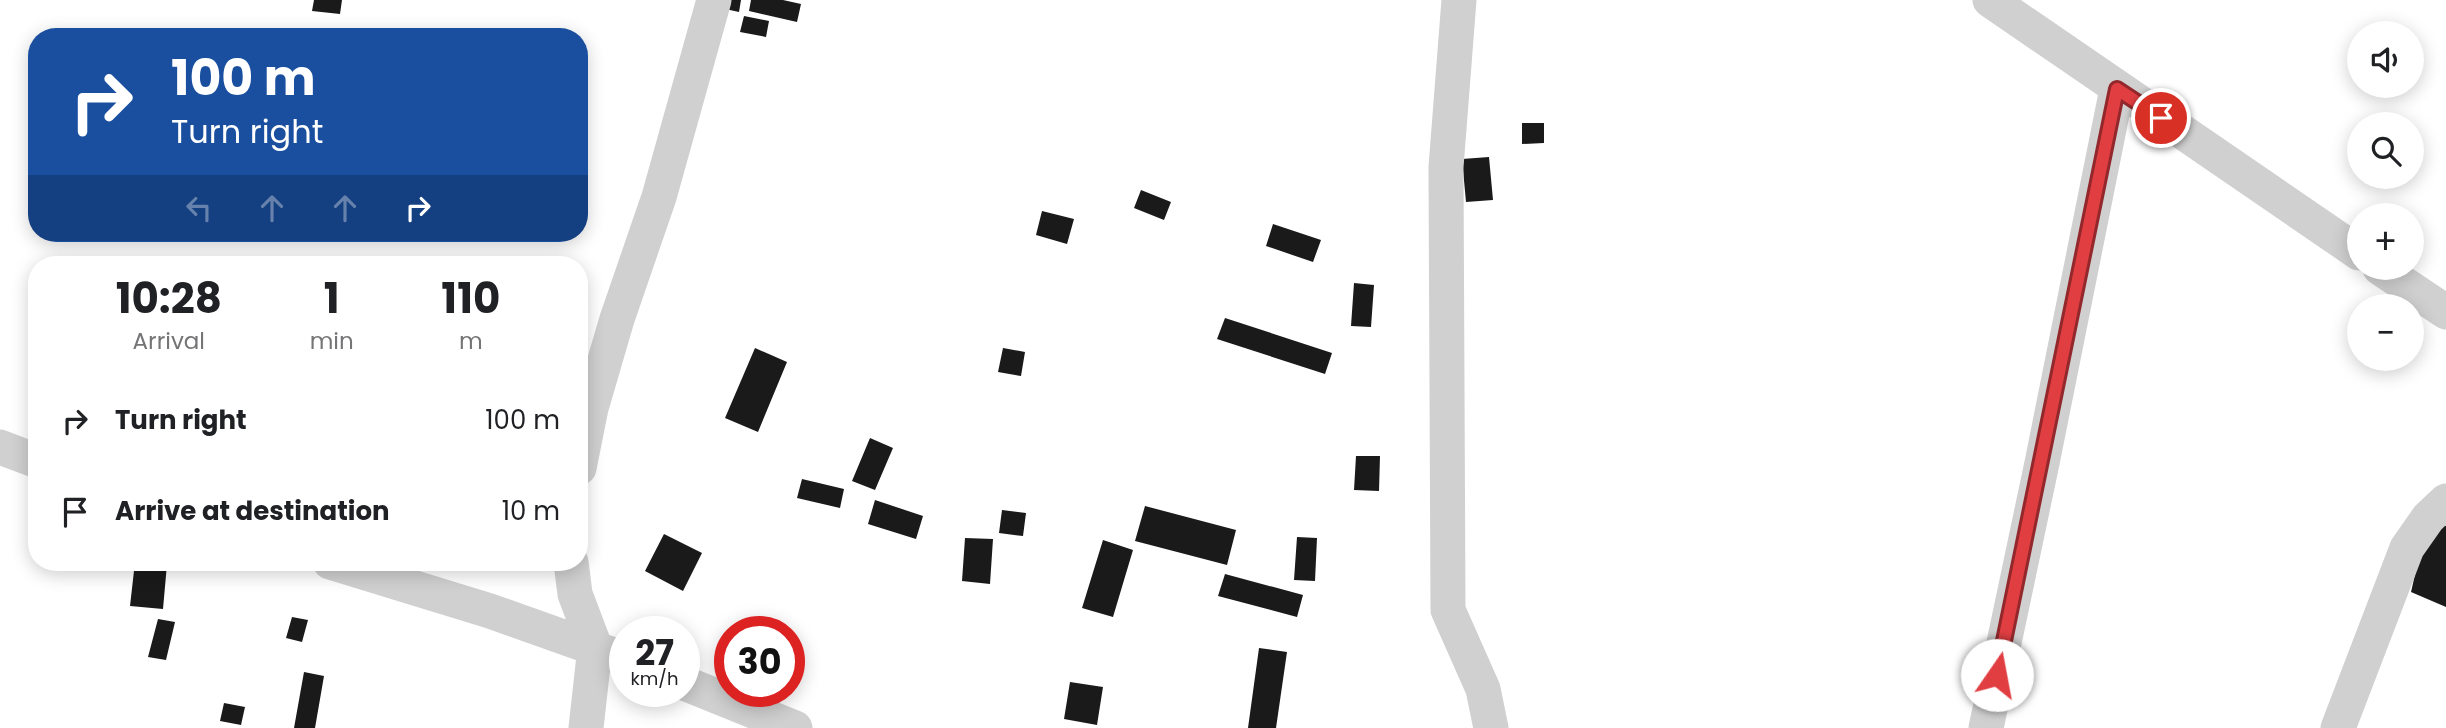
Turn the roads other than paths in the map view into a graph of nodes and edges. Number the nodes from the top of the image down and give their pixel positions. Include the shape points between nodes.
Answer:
1 (714, 0) edge
2 (1459, 0) edge
3 (1990, 0) edge
4 (2117, 89) junction
5 (2347, 245) edge
6 (2399, 280) edge
7 (2446, 312) edge
8 (588, 423) edge
9 (0, 447) edge
10 (28, 458) edge
11 (2446, 500) edge
12 (360, 571) edge
13 (572, 571) edge
14 (609, 651) edge
15 (609, 653) edge
16 (609, 656) edge
17 (700, 689) edge
18 (586, 728) edge
19 (795, 728) edge
20 (1491, 728) edge
21 (1986, 728) edge
22 (2338, 728) edge

1 - 8 street via 659,197
2 - 20 street via 1446,167 1448,610 1483,689
3 - 4 street
4 - 5 street
4 - 21 street
6 - 7 street
9 - 10 street
11 - 22 street via 2407,548
12 - 15 street
13 - 14 street via 575,594
16 - 18 street
17 - 19 street

